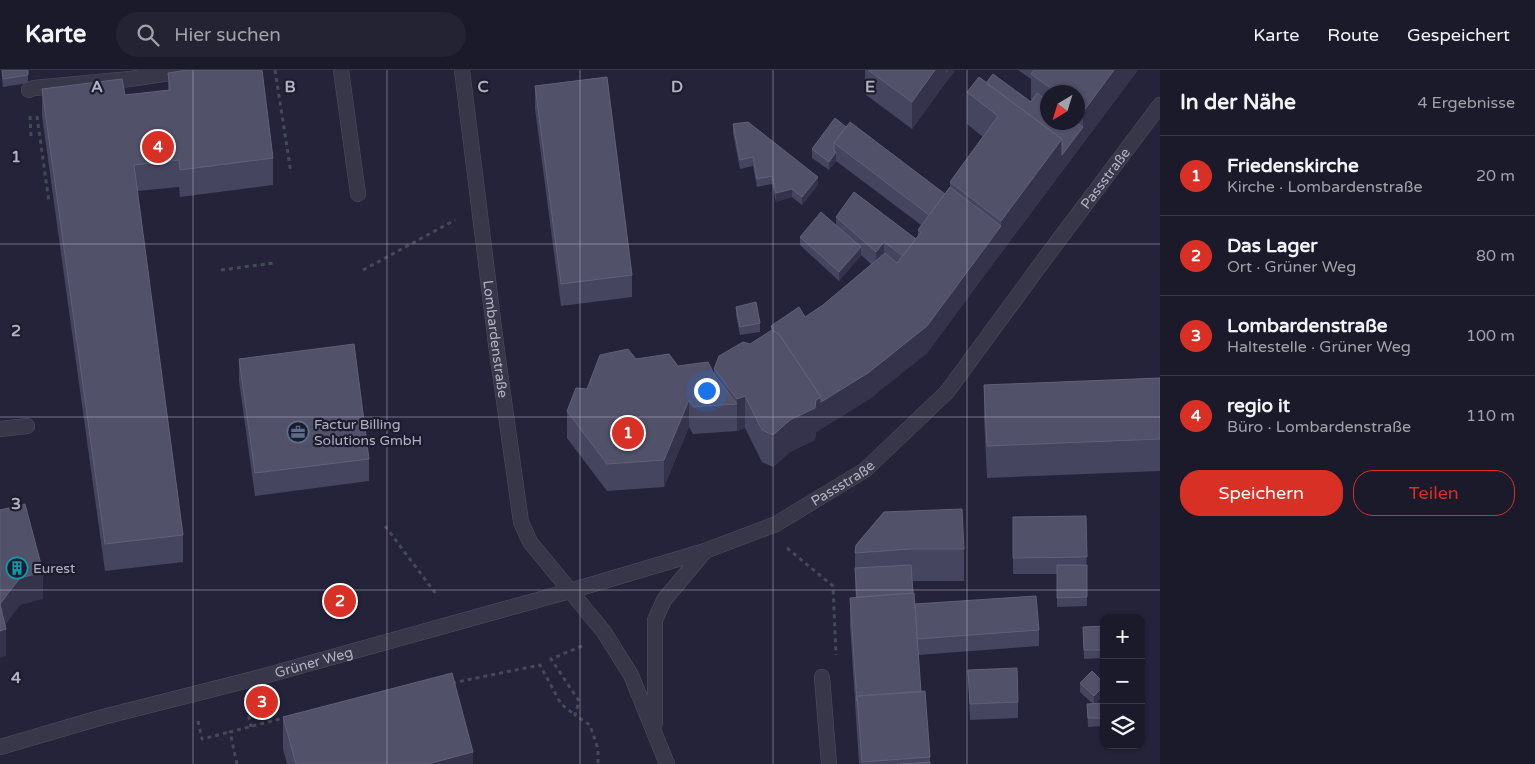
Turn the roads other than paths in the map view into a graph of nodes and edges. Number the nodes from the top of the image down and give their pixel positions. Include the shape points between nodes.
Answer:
1 (189, 70) edge
2 (341, 70) edge
3 (462, 70) edge
4 (29, 90) dead end
5 (1160, 105) edge
6 (358, 194) dead end
7 (27, 426) dead end
8 (0, 429) edge
9 (705, 551) junction
10 (570, 591) junction
11 (822, 677) road end
12 (655, 732) junction
13 (0, 747) edge
14 (667, 764) edge
15 (829, 764) edge

1 - 4 street
2 - 6 street
3 - 10 street, Lombardenstraße via 521,522 530,542
5 - 9 street, Passstraße via 947,392 865,470 776,524
7 - 8 street
9 - 10 street, Passstraße
9 - 12 street via 664,600 655,620
10 - 12 street via 604,632 631,674
10 - 13 street, Grüner Weg
11 - 15 street
12 - 14 street

